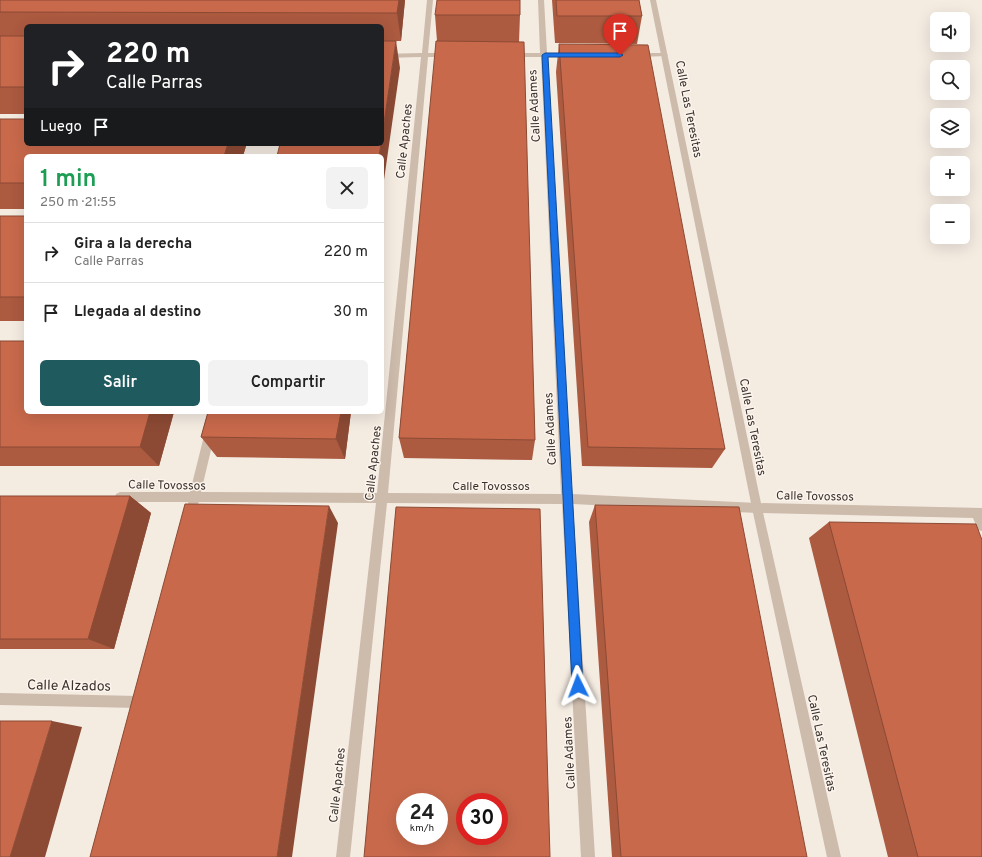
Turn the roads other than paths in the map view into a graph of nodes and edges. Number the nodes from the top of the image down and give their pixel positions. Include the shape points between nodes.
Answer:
1 (430, 0) edge
2 (541, 0) edge
3 (654, 0) edge
4 (426, 55) junction
5 (458, 55) edge
6 (505, 55) edge
7 (545, 55) junction
8 (575, 55) edge
9 (628, 55) edge
10 (665, 55) junction
11 (384, 56) edge
12 (215, 414) edge
13 (109, 497) edge
14 (195, 498) junction
15 (382, 499) junction
16 (567, 499) junction
17 (757, 508) junction
18 (190, 513) edge
19 (979, 513) edge
20 (982, 526) edge
21 (142, 687) edge
22 (0, 699) edge
23 (138, 702) junction
24 (134, 717) edge
25 (342, 857) edge
26 (588, 857) edge
27 (834, 857) edge

1 - 4 street, Calle Apaches
2 - 7 street, Calle Adames
3 - 10 street, Calle Las Teresitas
4 - 5 street
4 - 11 street
4 - 15 street, Calle Apaches
6 - 7 street
7 - 8 street
7 - 16 street, Calle Adames
9 - 10 street
10 - 17 street, Calle Las Teresitas
12 - 14 street
13 - 14 street, Calle Tovossos
14 - 15 street, Calle Tovossos
14 - 18 street
15 - 16 street, Calle Tovossos
15 - 25 street, Calle Apaches
16 - 17 street, Calle Tovossos
16 - 26 street, Calle Adames
17 - 19 street, Calle Tovossos
17 - 27 street, Calle Las Teresitas
19 - 20 street
21 - 23 street
22 - 23 street, Calle Alzados
23 - 24 street

